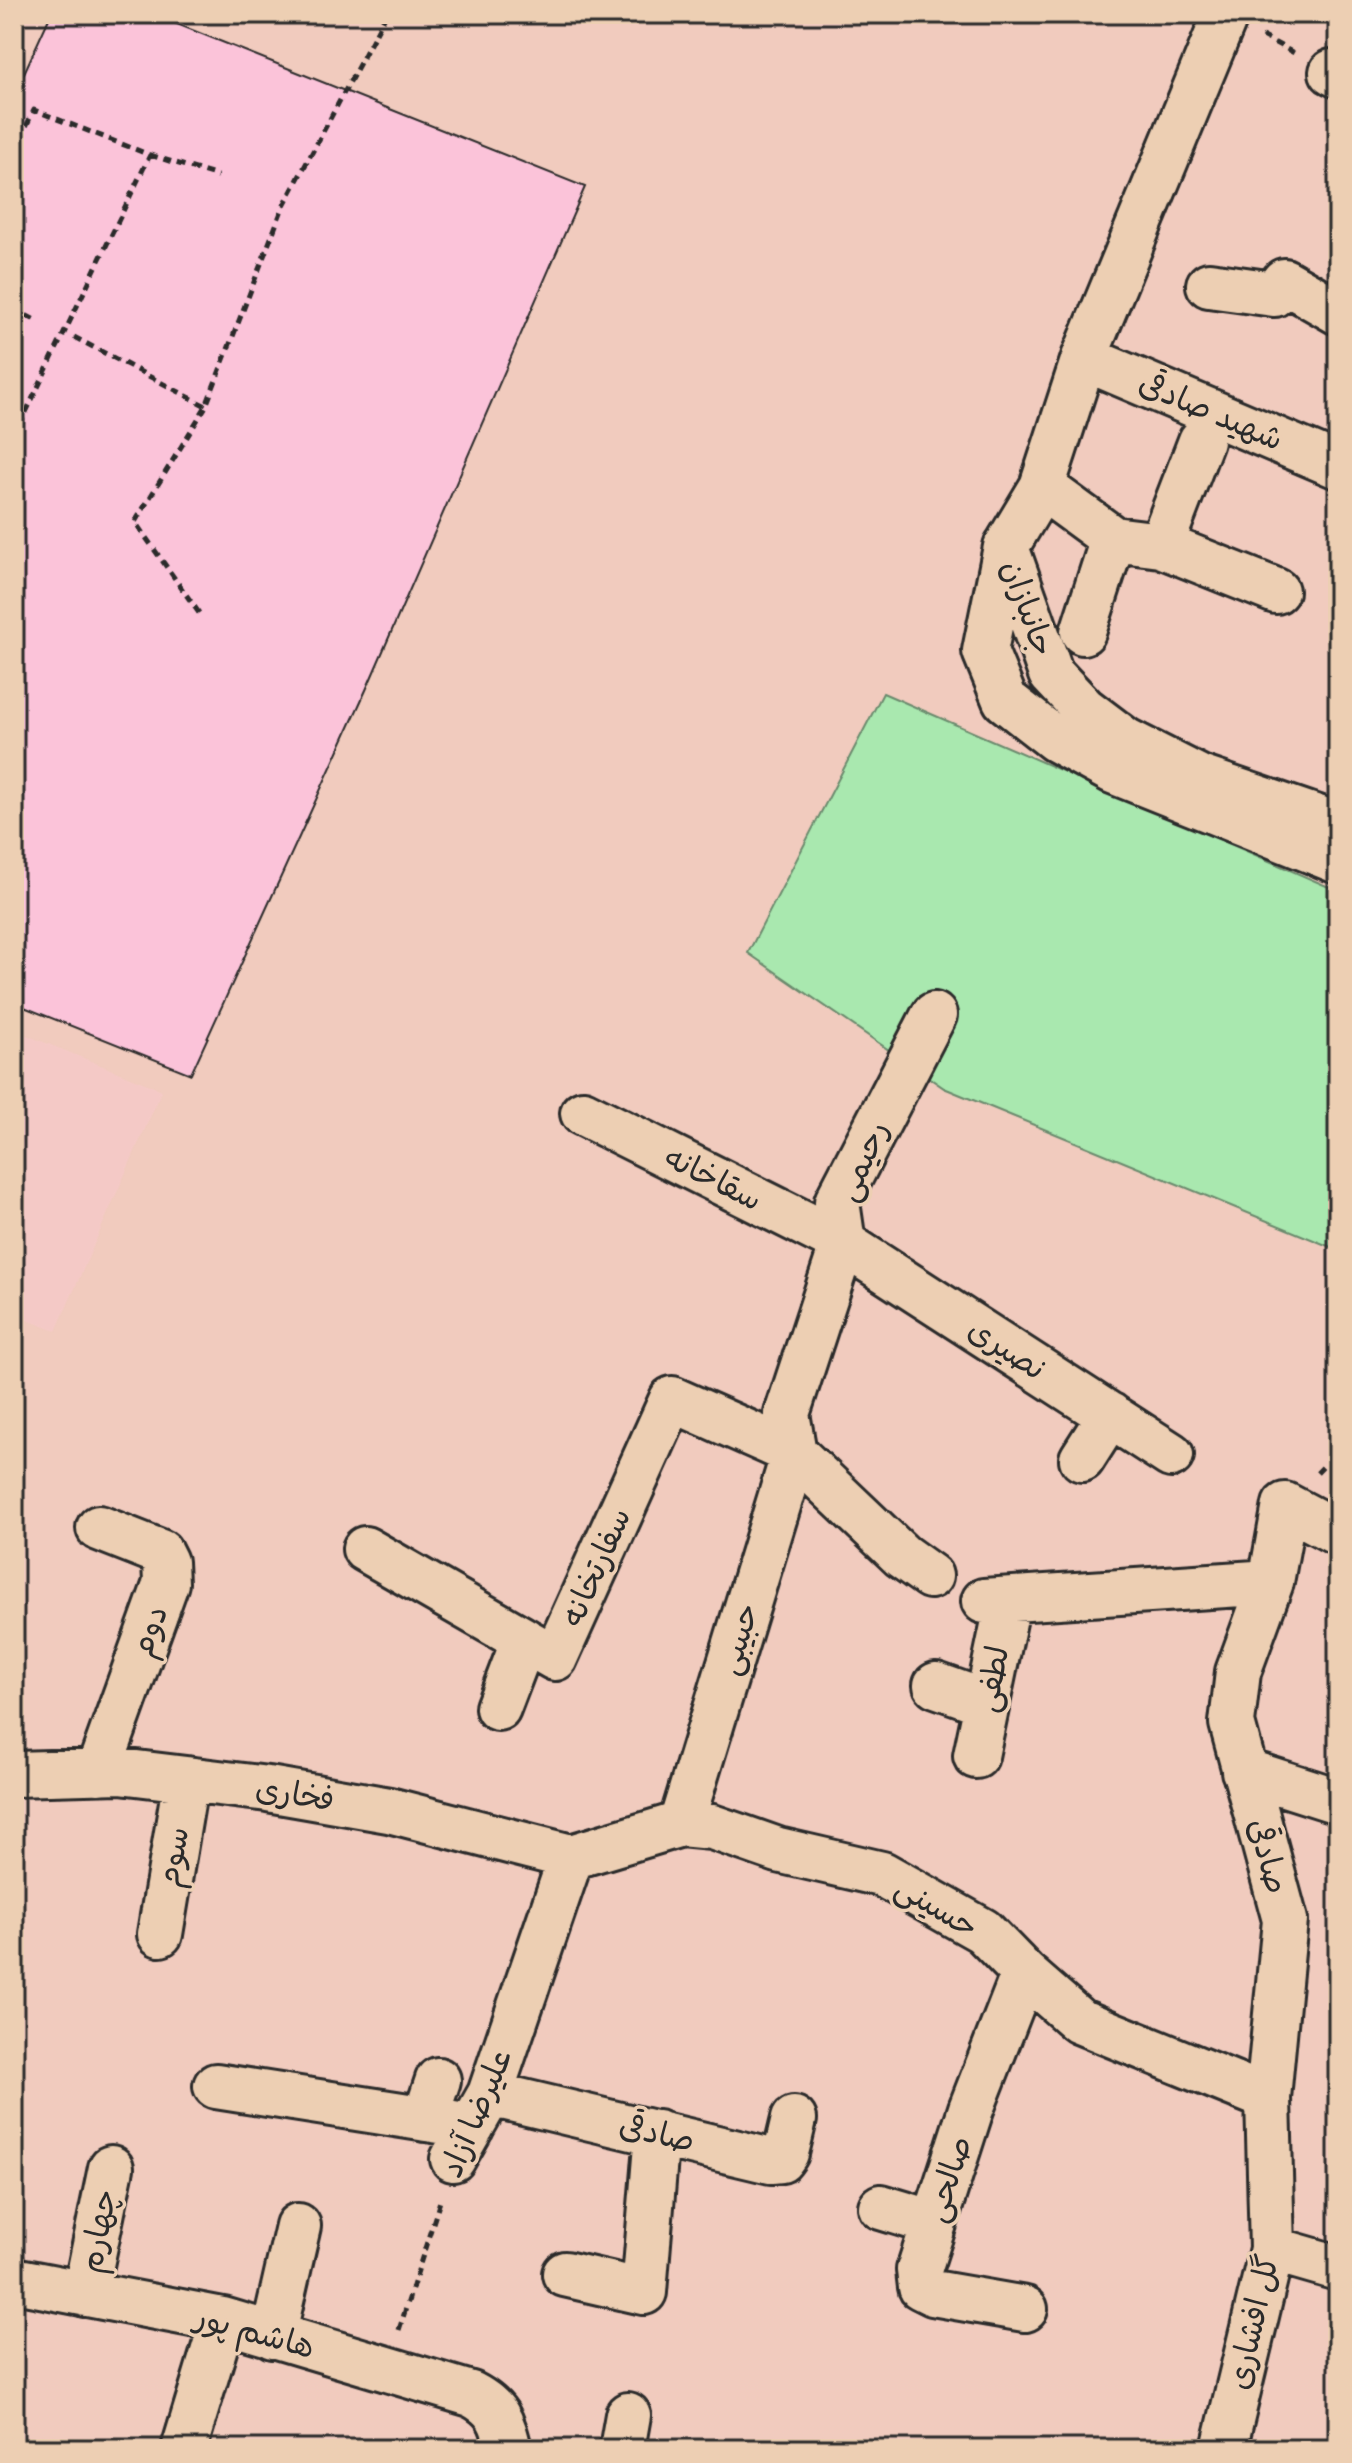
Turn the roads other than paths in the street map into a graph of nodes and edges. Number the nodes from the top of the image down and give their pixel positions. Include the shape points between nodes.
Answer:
1 (1226, 16) edge
2 (1209, 285) dead end
3 (1338, 312) edge
4 (1084, 358) junction
5 (1201, 441) dead end
6 (1338, 466) edge
7 (1042, 487) junction
8 (1113, 539) junction
9 (1161, 545) junction
10 (1006, 547) junction
11 (1276, 591) dead end
12 (1083, 632) dead end
13 (1338, 825) edge
14 (1338, 861) edge
15 (934, 1015) dead end
16 (583, 1113) dead end
17 (843, 1243) junction
18 (1110, 1415) junction
19 (794, 1453) junction
20 (1171, 1455) dead end
21 (1082, 1459) dead end
22 (99, 1528) dead end
23 (1338, 1533) edge
24 (365, 1549) dead end
25 (930, 1576) dead end
26 (1264, 1601) junction
27 (524, 1640) junction
28 (936, 1685) dead end
29 (987, 1703) junction
30 (498, 1708) dead end
31 (976, 1756) dead end
32 (1244, 1771) junction
33 (98, 1772) junction
34 (14, 1774) edge
35 (186, 1779) junction
36 (1338, 1801) edge
37 (681, 1824) junction
38 (571, 1857) junction
39 (160, 1934) dead end
40 (1024, 1973) junction
41 (216, 2086) dead end
42 (1268, 2098) junction
43 (794, 2119) dead end
44 (471, 2126) junction
45 (657, 2133) junction
46 (111, 2168) dead end
47 (881, 2207) dead end
48 (934, 2223) junction
49 (298, 2226) dead end
50 (1272, 2249) junction
51 (1338, 2268) edge
52 (565, 2274) dead end
53 (14, 2280) edge
54 (85, 2294) junction
55 (1025, 2309) dead end
56 (223, 2320) junction
57 (273, 2336) junction
58 (184, 2449) edge
59 (509, 2449) edge
60 (1225, 2449) edge

1 - 4 street
2 - 3 street via 1274,294 1284,281
4 - 6 street, شهید صادقی
4 - 7 street
5 - 9 street
7 - 8 street
7 - 10 street
8 - 9 street
8 - 12 street
9 - 11 street
10 - 13 street, جانبازان via 1051,674 1084,709 1125,740 1200,778
10 - 14 street, جانبازان via 985,651 1005,700 1055,739 1113,771
15 - 17 street, رحیمی via 837,1202
16 - 17 street, سقاخانه
17 - 18 street, نصیری
17 - 19 street, رحیمی via 787,1414
18 - 20 street, نصیری
18 - 21 street
19 - 25 street
19 - 27 street, سفارتخانه via 672,1399 555,1658
19 - 37 street, حبیبی
22 - 33 street, دوم via 160,1552 166,1583
23 - 26 street, صادقی via 1285,1505
24 - 27 street, سفارتخانه
26 - 29 street, لطفی via 996,1602
26 - 32 street, صادقی via 1238,1672 1232,1723
27 - 30 street
28 - 29 street
29 - 31 street, لطفی
32 - 36 street
32 - 42 street, صادقی via 1285,1920
33 - 34 street, فخاری
33 - 35 street, فخاری
35 - 38 street, فخاری via 389,1810
35 - 39 street, سوم
37 - 38 street, حسینی
37 - 40 street, حسینی via 712,1827 778,1850 882,1874 983,1931
38 - 44 street, علیرضا آزاد
40 - 42 street, حسینی via 1079,2021
40 - 48 street, صالحی
41 - 44 street via 431,2099
42 - 50 street, گل افشاری
43 - 45 street, صادقی via 781,2160
44 - 45 street, صادقی
45 - 52 street via 644,2292
46 - 54 street, چهارم
47 - 48 street
48 - 55 street, صالحی via 919,2270 921,2287
49 - 57 street
50 - 51 street
50 - 60 street, گل افشاری
53 - 54 street, هاشم پور
54 - 56 street, هاشم پور
56 - 57 street, هاشم پور
56 - 58 street
57 - 59 street, هاشم پور via 471,2394 491,2404 502,2418

